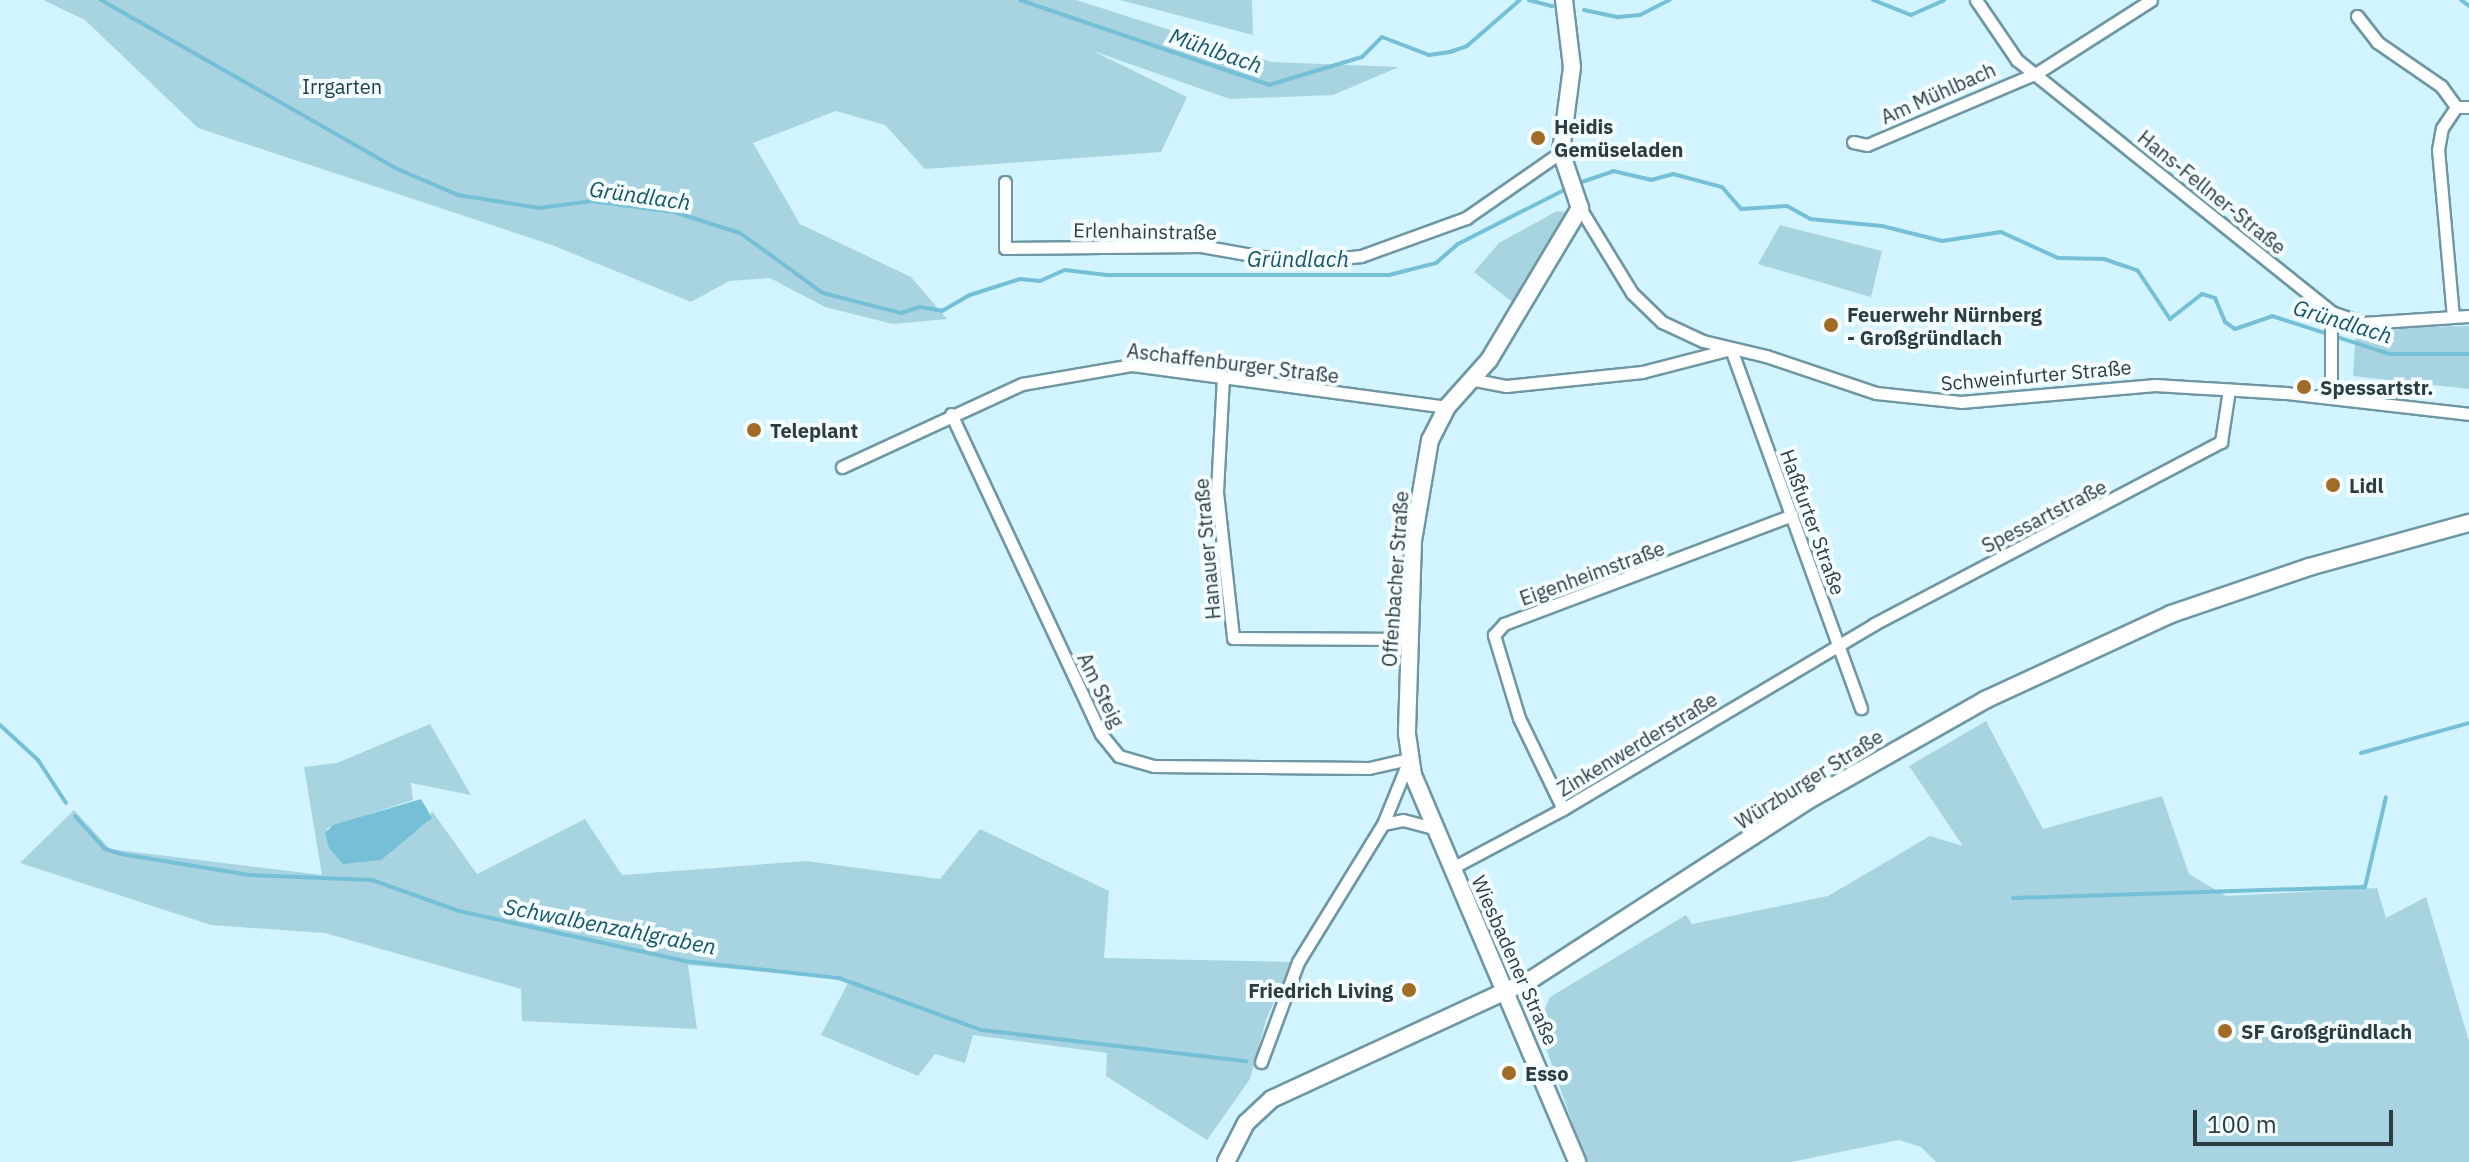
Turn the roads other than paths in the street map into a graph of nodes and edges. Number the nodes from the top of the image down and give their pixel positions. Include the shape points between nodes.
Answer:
1 (1564, 0) edge
2 (1976, 0) edge
3 (2151, 0) edge
4 (2357, 16) dead end
5 (2037, 73) junction
6 (2456, 107) junction
7 (2469, 107) edge
8 (1853, 142) dead end
9 (1562, 159) junction
10 (1005, 182) dead end
11 (1579, 204) junction
12 (2469, 316) edge
13 (2453, 317) junction
14 (2329, 318) junction
15 (1703, 341) junction
16 (1731, 349) junction
17 (1703, 360) junction
18 (1223, 377) junction
19 (1475, 380) junction
20 (2229, 390) junction
21 (2331, 398) junction
22 (1447, 407) junction
23 (951, 414) junction
24 (2469, 414) edge
25 (842, 467) dead end
26 (1792, 515) junction
27 (2469, 523) edge
28 (1409, 639) junction
29 (1837, 646) junction
30 (1861, 708) dead end
31 (1411, 767) junction
32 (1563, 809) junction
33 (1383, 824) junction
34 (1436, 829) junction
35 (1452, 868) junction
36 (1507, 992) junction
37 (1261, 1062) dead end
38 (1226, 1162) edge
39 (1577, 1162) edge

1 - 9 main road via 1572,67
2 - 5 street, Hans-Fellner-Straße via 1994,33 2017,60
3 - 5 street, Am Mühlbach
4 - 6 street via 2377,42 2441,86
5 - 8 street, Am Mühlbach via 1867,145
5 - 14 street, Hans-Fellner-Straße
6 - 7 street
6 - 13 street via 2442,128 2438,150
9 - 10 street, Erlenhainstraße via 1466,218 1361,256 1297,263 1201,246 1005,248
9 - 11 main road
11 - 15 street, Schweinfurter Straße via 1601,248 1646,309
11 - 19 main road, Offenbacher Straße
12 - 13 street, Hans-Fellner-Straße
13 - 14 street, Hans-Fellner-Straße via 2363,323
14 - 21 street
15 - 16 street, Schweinfurter Straße
15 - 17 street
16 - 17 street
16 - 20 street, Schweinfurter Straße via 1876,393 1929,402 2133,385
16 - 26 street, Haßfurter Straße
17 - 19 street via 1653,371 1506,386
18 - 22 street, Aschaffenburger Straße
18 - 23 street, Aschaffenburger Straße via 1132,365 1073,371 1022,384
18 - 28 street, Hanauer Straße via 1217,492 1233,638
19 - 22 main road, Offenbacher Straße
20 - 21 street, Schweinfurter Straße
20 - 29 street, Spessartstraße via 2221,442
21 - 24 street, Schweinfurter Straße
22 - 28 main road, Offenbacher Straße via 1430,440 1418,502
23 - 25 street, Aschaffenburger Straße
23 - 31 street, Am Steig via 1101,734 1119,756 1154,766
26 - 29 street, Haßfurter Straße
26 - 32 street, Eigenheimstraße via 1504,624 1494,635 1519,718
27 - 36 main road, Würzburger Straße via 2250,586 2043,670 1876,760 1601,938
28 - 31 main road, Offenbacher Straße
29 - 30 street, Haßfurter Straße
29 - 32 street, Zinkenwerderstraße
31 - 33 street, Offenbacher Straße
31 - 34 main road, Wiesbadener Straße
32 - 35 street, Zinkenwerderstraße
33 - 34 street via 1403,820
33 - 37 street, Offenbacher Straße via 1298,962
34 - 35 main road, Wiesbadener Straße
35 - 36 main road, Wiesbadener Straße
36 - 38 main road, Würzburger Straße via 1272,1099 1246,1123
36 - 39 main road, Wiesbadener Straße

